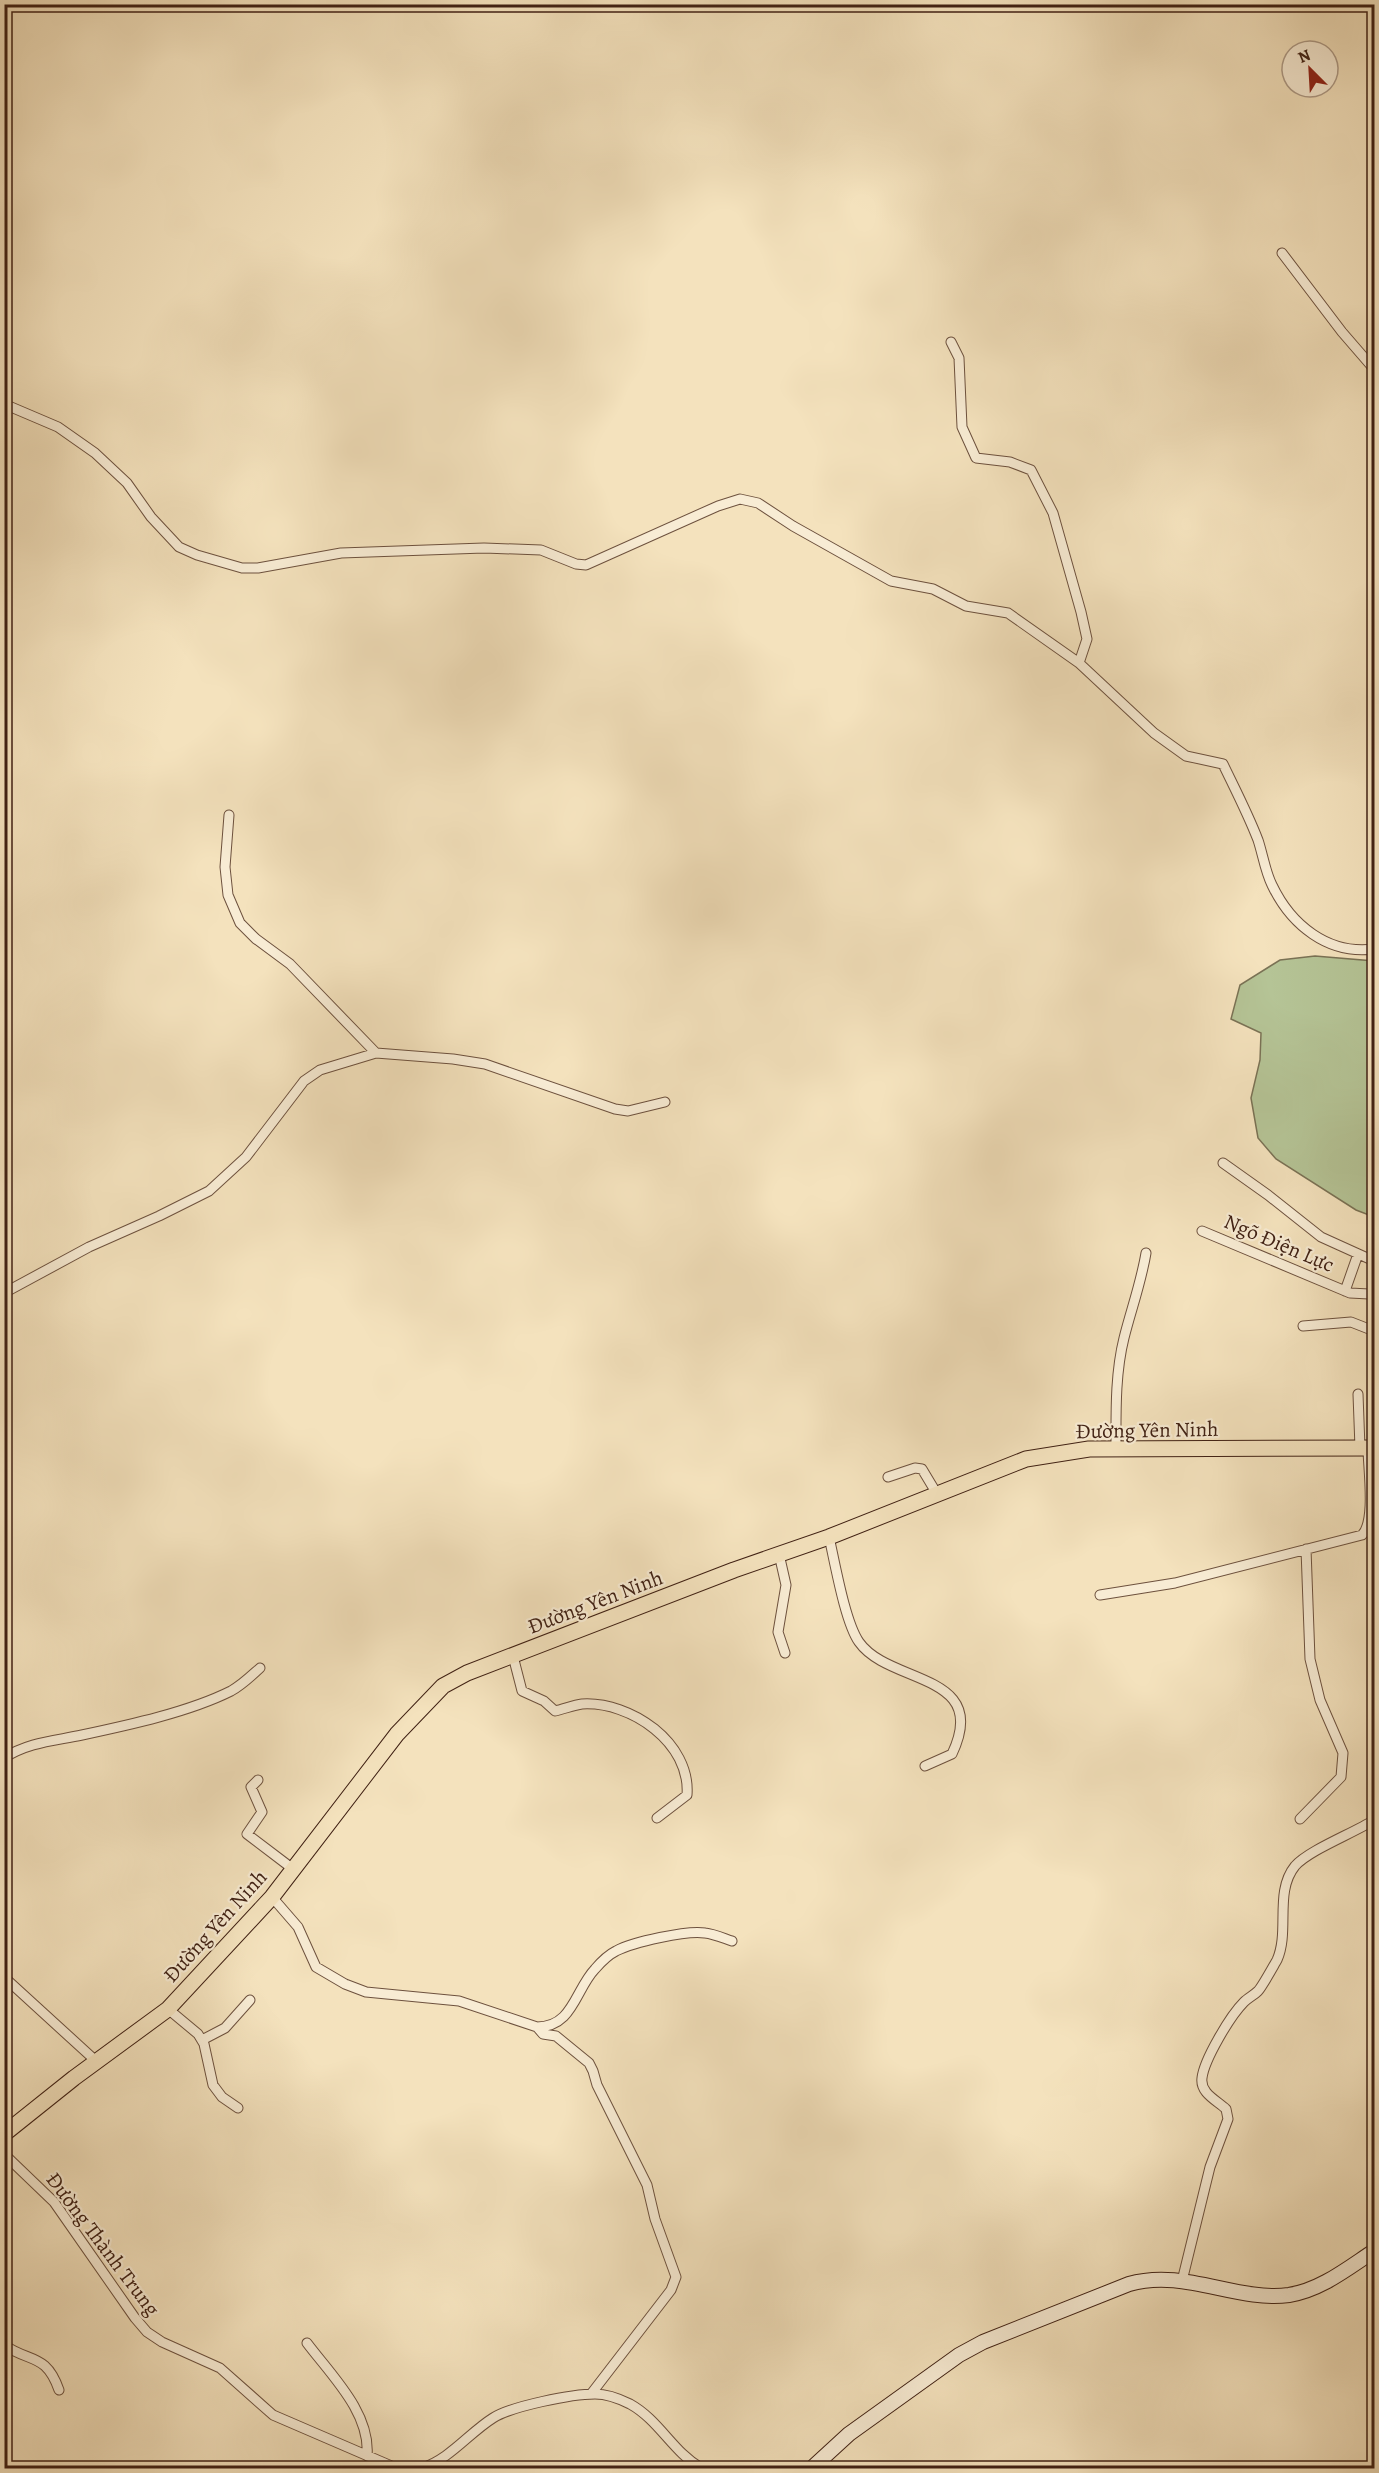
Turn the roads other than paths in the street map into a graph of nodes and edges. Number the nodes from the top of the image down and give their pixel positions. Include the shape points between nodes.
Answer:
1 (1282, 253) dead end
2 (951, 342) dead end
3 (1374, 369) edge
4 (4, 404) edge
5 (1079, 663) junction
6 (229, 815) dead end
7 (1374, 949) edge
8 (376, 1053) junction
9 (665, 1102) dead end
10 (1223, 1163) dead end
11 (1202, 1231) dead end
12 (1146, 1253) dead end
13 (1358, 1254) junction
14 (1374, 1261) edge
15 (1344, 1291) junction
16 (4, 1293) edge
17 (1374, 1298) edge
18 (1303, 1326) dead end
19 (1374, 1331) edge
20 (1359, 1394) dead end
21 (1367, 1448) edge
22 (1116, 1449) junction
23 (888, 1477) dead end
24 (938, 1494) junction
25 (1371, 1530) edge
26 (829, 1537) junction
27 (1306, 1549) junction
28 (779, 1554) junction
29 (1100, 1596) dead end
30 (785, 1653) dead end
31 (513, 1656) junction
32 (260, 1668) dead end
33 (4, 1758) edge
34 (925, 1766) dead end
35 (258, 1780) dead end
36 (657, 1818) dead end
37 (1300, 1819) dead end
38 (1374, 1820) edge
39 (293, 1869) junction
40 (272, 1897) junction
41 (732, 1941) dead end
42 (4, 1977) edge
43 (250, 2000) dead end
44 (168, 2008) junction
45 (537, 2027) junction
46 (202, 2040) junction
47 (97, 2062) junction
48 (238, 2108) dead end
49 (4, 2134) edge
50 (4, 2154) edge
51 (1374, 2251) edge
52 (1182, 2281) junction
53 (307, 2343) dead end
54 (4, 2345) edge
55 (59, 2390) dead end
56 (591, 2394) junction
57 (367, 2456) junction
58 (396, 2469) edge
59 (422, 2469) edge
60 (701, 2469) edge
61 (812, 2469) edge

1 - 3 street
2 - 5 street via 959,358 962,427 976,458 1010,462 1031,470 1053,513 1087,639
4 - 5 street via 58,427 90,449 128,483 151,517 179,547 242,568 341,553 483,549 541,550 586,565 718,506 748,500 891,581 933,589 966,606 1008,613
5 - 7 street via 1154,733 1186,756 1223,764 1258,840 1272,885 1298,923 1328,945
6 - 8 street via 225,867 228,895 240,923 290,964
8 - 9 street via 485,1064 628,1111
8 - 16 street via 321,1070 304,1081 246,1157 209,1191 89,1247
10 - 13 street via 1321,1237
11 - 15 street, Ngõ Điện Lực
12 - 22 street via 1123,1340 1115,1403
13 - 14 street
13 - 15 street
15 - 17 street, Ngõ Điện Lực
18 - 19 street via 1351,1322
20 - 21 street
21 - 22 main road, Đường Yên Ninh
21 - 25 street
22 - 24 main road, Đường Yên Ninh via 1026,1459
23 - 24 street via 922,1469
24 - 26 main road, Đường Yên Ninh
25 - 27 street
26 - 28 main road, Đường Yên Ninh
26 - 34 street via 858,1641 878,1659 942,1688 957,1705 960,1725 952,1754
27 - 29 street via 1175,1583
27 - 37 street via 1310,1659 1320,1700 1343,1753 1341,1778
28 - 30 street via 786,1585 778,1632
28 - 31 main road, Đường Yên Ninh
31 - 36 street via 522,1691 555,1711 583,1704 608,1707 643,1720 671,1745 678,1755 687,1795
31 - 39 main road, Đường Yên Ninh via 467,1673 429,1699 397,1734
32 - 33 street via 232,1691 181,1710 80,1736 35,1743
35 - 39 street via 252,1791 262,1812 247,1834
38 - 52 street via 1302,1860 1291,1871 1285,1887 1281,1947 1276,1962 1260,1990 1237,2011 1207,2058 1202,2086 1226,2109 1228,2119 1210,2167
39 - 40 main road, Đường Yên Ninh
40 - 44 main road, Đường Yên Ninh
40 - 45 street via 298,1928 316,1967 345,1984 366,1992 459,2001
41 - 45 street via 705,1932 687,1932 623,1948 593,1971 565,2017 550,2026
42 - 47 street
43 - 46 street via 220,2032
44 - 46 street
44 - 47 main road, Đường Yên Ninh
45 - 56 street via 543,2034 556,2036 589,2062 647,2185 676,2277 671,2290
46 - 48 street via 213,2085
47 - 49 main road, Đường Yên Ninh
50 - 57 street, Đường Thành Trung via 48,2194 147,2332 220,2368 273,2415
51 - 52 street via 1325,2283 1290,2295 1269,2296
52 - 61 street via 1160,2279 1129,2284 972,2348 849,2434
53 - 57 street via 360,2417 368,2441
54 - 55 street via 45,2365
56 - 59 street via 508,2410
56 - 60 street via 619,2399 638,2409
57 - 58 street, Đường Thành Trung

